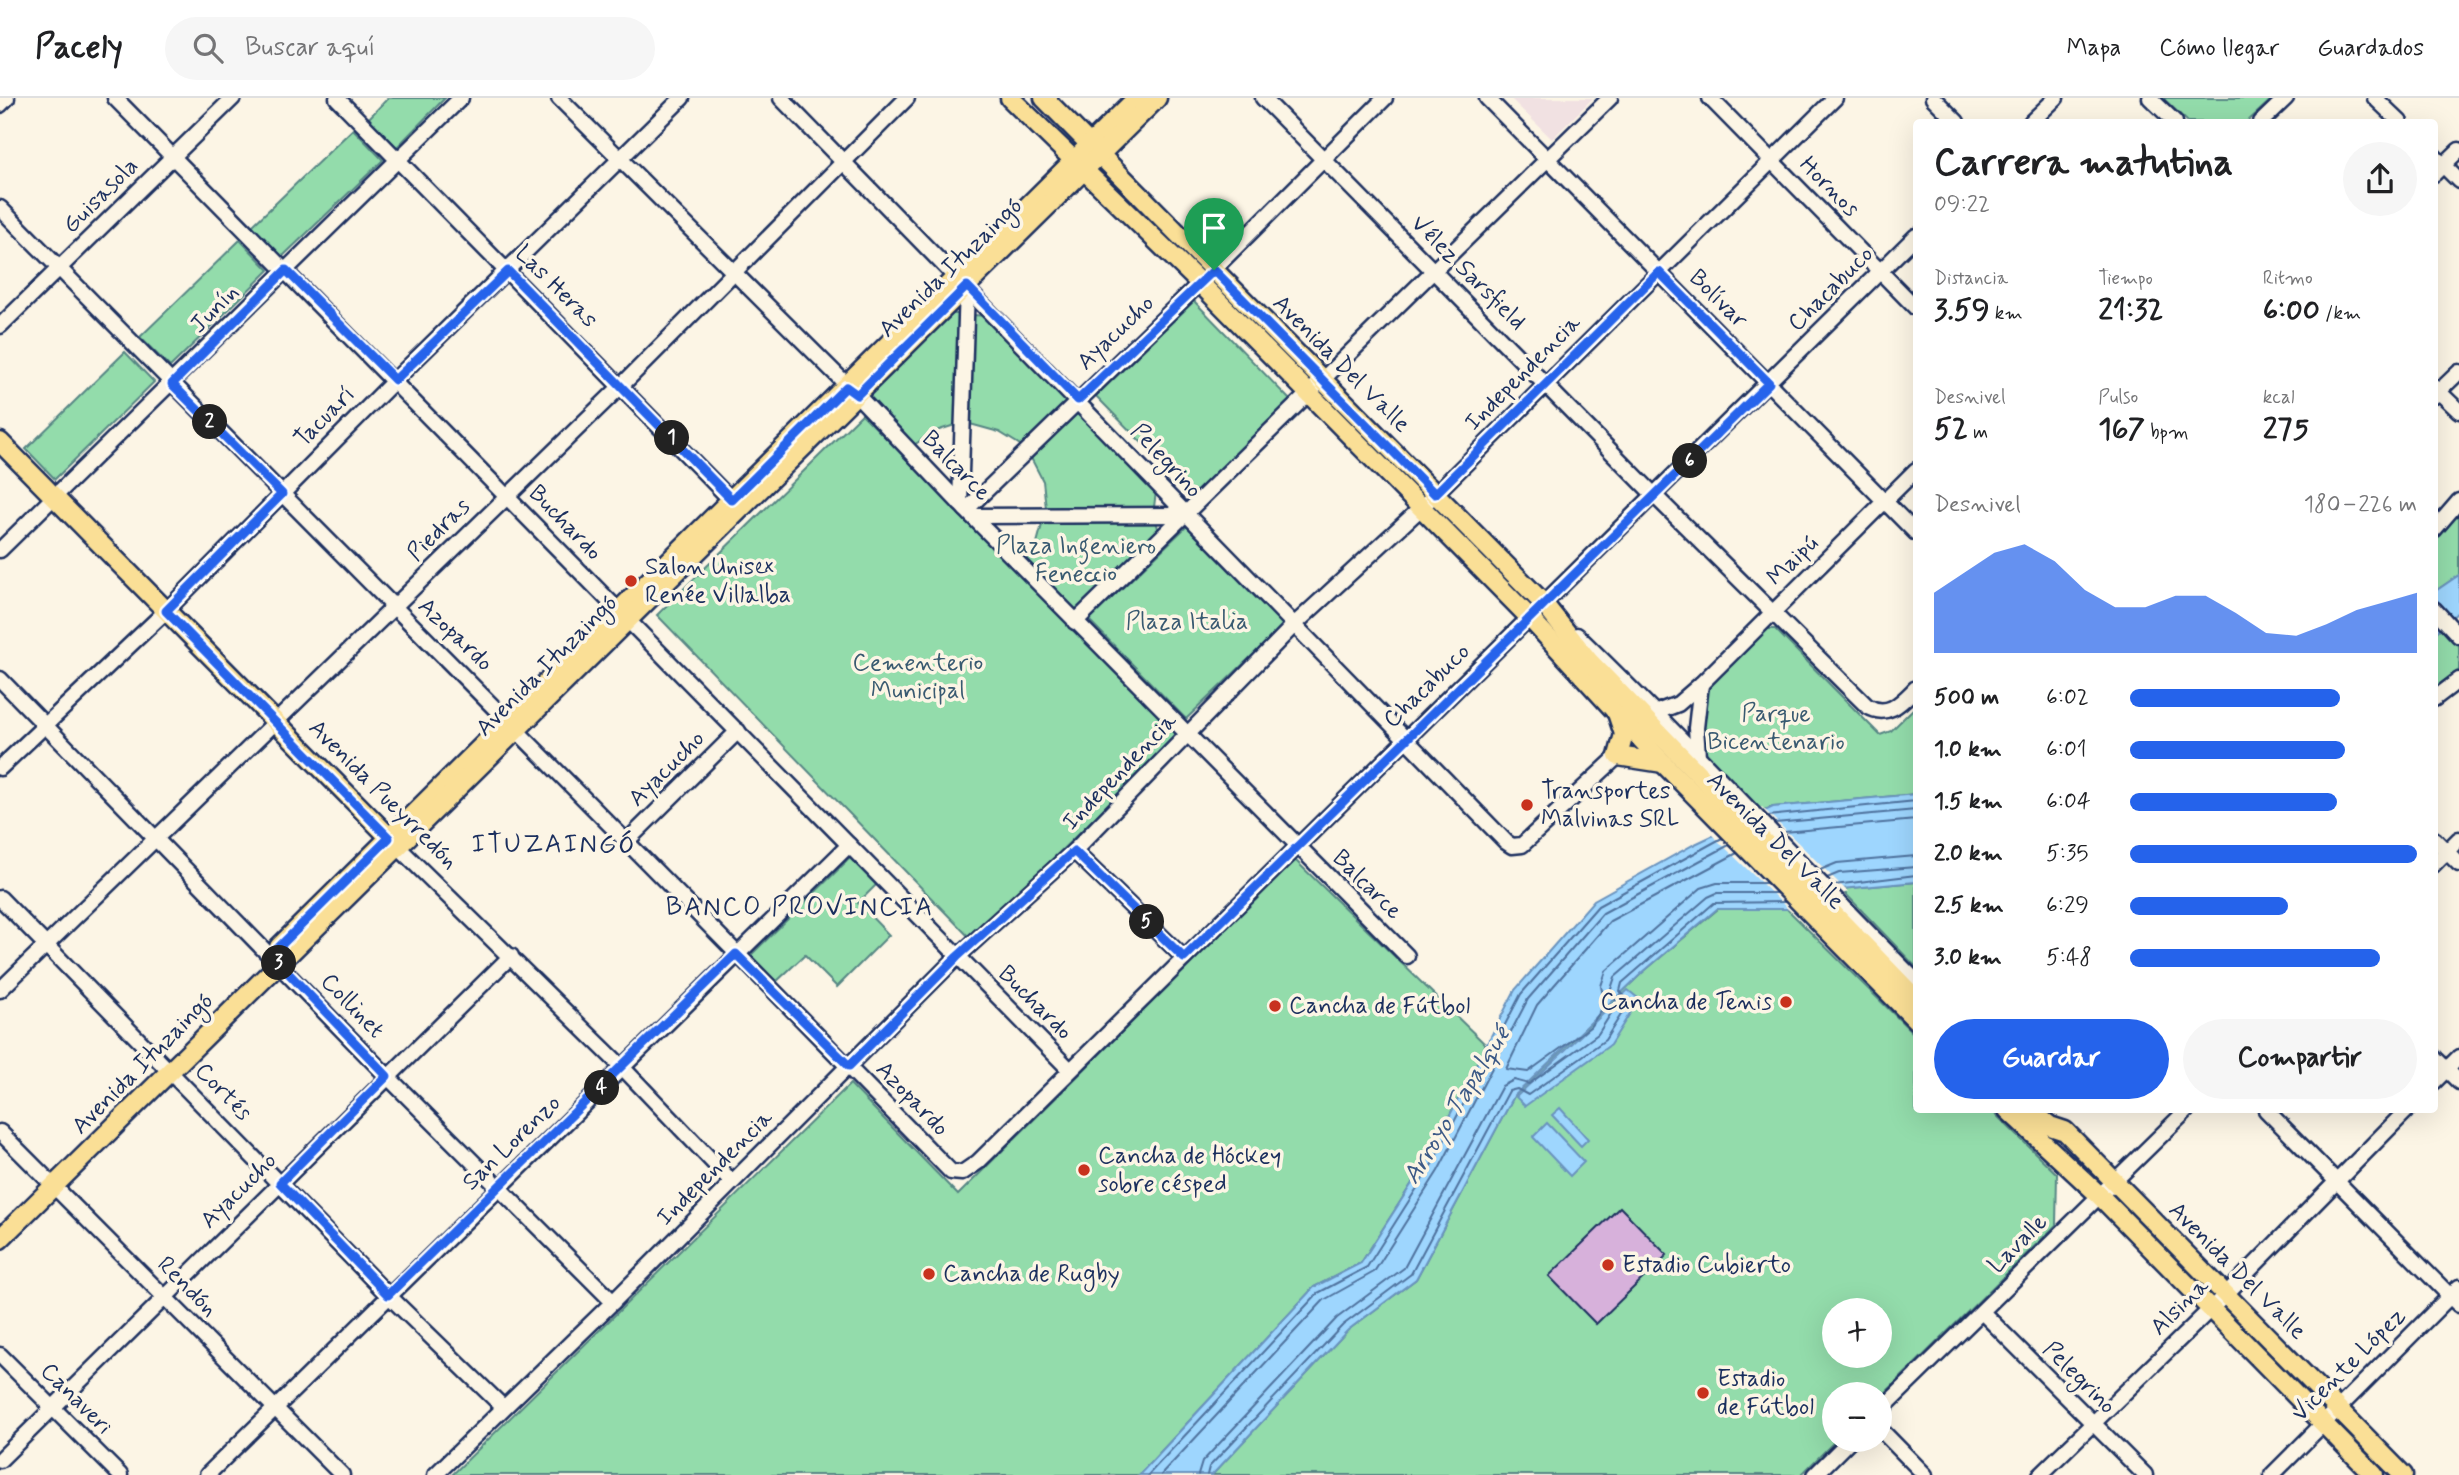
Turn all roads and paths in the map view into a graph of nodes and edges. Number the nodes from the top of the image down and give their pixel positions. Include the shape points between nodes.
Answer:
1 (7, 98) edge
2 (116, 98) edge
3 (233, 98) edge
4 (337, 98) edge
5 (461, 98) edge
6 (559, 98) edge
7 (682, 98) edge
8 (781, 98) edge
9 (907, 98) edge
10 (1010, 98) edge
11 (1044, 98) edge
12 (1137, 98) edge
13 (1157, 98) edge
14 (1263, 98) edge
15 (1385, 98) edge
16 (1487, 98) edge
17 (1610, 98) edge
18 (1710, 98) edge
19 (1835, 98) edge
20 (1933, 98) edge
21 (2056, 98) edge
22 (2150, 98) edge
23 (2286, 98) edge
24 (2375, 98) edge
25 (0, 105) edge
26 (1955, 119) edge
27 (2034, 119) edge
28 (2172, 119) edge
29 (2264, 119) edge
30 (2397, 119) edge
31 (1096, 150) junction
32 (2459, 150) edge
33 (174, 156) junction
34 (1324, 159) junction
35 (1548, 159) junction
36 (400, 160) junction
37 (621, 160) junction
38 (842, 161) junction
39 (1772, 161) junction
40 (2438, 164) edge
41 (1080, 166) junction
42 (2438, 166) edge
43 (2459, 181) edge
44 (0, 208) edge
45 (1913, 239) edge
46 (60, 269) junction
47 (286, 270) junction
48 (1214, 270) junction
49 (508, 271) junction
50 (1433, 271) junction
51 (1881, 271) junction
52 (732, 272) junction
53 (1659, 272) junction
54 (962, 282) junction
55 (1200, 283) junction
56 (1913, 305) edge
57 (0, 326) edge
58 (2459, 372) edge
59 (395, 380) junction
60 (1323, 381) junction
61 (1769, 383) junction
62 (172, 384) junction
63 (1545, 384) junction
64 (621, 386) junction
65 (2438, 389) edge
66 (851, 391) junction
67 (2438, 393) edge
68 (1310, 394) junction
69 (1078, 400) junction
70 (2459, 411) edge
71 (0, 442) edge
72 (1913, 473) edge
73 (282, 494) junction
74 (1435, 494) junction
75 (53, 496) junction
76 (506, 496) junction
77 (1655, 496) junction
78 (2459, 501) edge
79 (1886, 502) junction
80 (736, 505) junction
81 (1421, 508) junction
82 (966, 510) junction
83 (1185, 514) junction
84 (2438, 525) edge
85 (1913, 530) edge
86 (0, 550) edge
87 (1544, 604) junction
88 (393, 607) junction
89 (166, 611) junction
90 (1774, 611) junction
91 (2438, 613) edge
92 (624, 616) junction
93 (1530, 618) junction
94 (1075, 622) junction
95 (1294, 625) junction
96 (2459, 636) edge
97 (0, 679) edge
98 (2459, 680) edge
99 (1701, 684) junction
100 (1913, 691) edge
101 (2438, 696) edge
102 (1617, 712) junction
103 (1657, 712) junction
104 (274, 721) junction
105 (45, 724) junction
106 (513, 725) junction
107 (738, 732) junction
108 (1188, 735) junction
109 (1404, 740) junction
110 (1618, 757) junction
111 (1698, 757) junction
112 (1663, 762) junction
113 (0, 768) edge
114 (1730, 811) junction
115 (155, 839) junction
116 (2459, 839) edge
117 (628, 840) junction
118 (393, 842) junction
119 (2438, 843) edge
120 (849, 845) junction
121 (1296, 846) junction
122 (1074, 851) junction
123 (2446, 852) junction
124 (2438, 860) edge
125 (2459, 864) edge
126 (0, 898) edge
127 (1834, 917) junction
128 (45, 943) junction
129 (736, 954) junction
130 (511, 956) junction
131 (1407, 956) dead end
132 (957, 957) junction
133 (1184, 958) junction
134 (275, 959) junction
135 (1913, 979) edge
136 (0, 990) edge
137 (1913, 996) edge
138 (1913, 1016) edge
139 (2459, 1057) edge
140 (2438, 1060) edge
141 (849, 1066) junction
142 (167, 1067) junction
143 (623, 1068) junction
144 (2447, 1069) junction
145 (1070, 1070) junction
146 (387, 1076) junction
147 (2438, 1078) edge
148 (2459, 1082) edge
149 (2011, 1113) edge
150 (2034, 1113) edge
151 (2047, 1113) edge
152 (2184, 1113) edge
153 (2269, 1113) edge
154 (2404, 1113) edge
155 (2065, 1131) junction
156 (0, 1132) edge
157 (970, 1169) joint
158 (2114, 1181) junction
159 (50, 1182) junction
160 (732, 1182) junction
161 (2336, 1182) junction
162 (280, 1183) junction
163 (499, 1187) junction
164 (2099, 1195) junction
165 (0, 1223) edge
166 (0, 1239) edge
167 (2226, 1294) junction
168 (388, 1295) junction
169 (2456, 1296) edge
170 (165, 1297) junction
171 (613, 1303) junction
172 (2211, 1309) junction
173 (1982, 1312) junction
174 (0, 1354) edge
175 (1892, 1399) edge
176 (503, 1407) junction
177 (52, 1408) junction
178 (276, 1408) junction
179 (2339, 1409) junction
180 (2092, 1423) junction
181 (2324, 1423) junction
182 (1892, 1441) edge
183 (1838, 1452) edge
184 (0, 1460) edge
185 (120, 1475) edge
186 (207, 1475) edge
187 (342, 1475) edge
188 (435, 1475) edge
189 (1815, 1475) edge
190 (1925, 1475) edge
191 (2040, 1475) edge
192 (2144, 1475) edge
193 (2272, 1475) edge
194 (2374, 1475) edge
195 (2403, 1475) edge

1 - 25 street
2 - 33 street, Buchardo
3 - 33 street, Guisasola
4 - 36 street, Las Heras
5 - 36 street, Junín
6 - 37 street, Balcarce
7 - 37 street, Tacuarí
8 - 38 street, Pelegrino
9 - 38 street, Piedras
10 - 41 main road, Avenida Del Valle
11 - 31 main road, Avenida Del Valle
12 - 31 main road, Avenida Ituzaingó
13 - 31 main road, Avenida Ituzaingó
14 - 34 street, Vélez Sarsfield
15 - 34 street, Ayacucho
16 - 35 street, Bolívar
17 - 35 street
18 - 39 street, Hornos
19 - 39 street, Independencia
20 - 26 street
21 - 27 street
22 - 28 street
23 - 29 street
24 - 30 street
31 - 41 main road, Avenida Ituzaingó
31 - 48 main road, Avenida Del Valle
32 - 40 street
33 - 46 street, Guisasola
33 - 47 street, Buchardo
34 - 48 street, Ayacucho
34 - 50 street, Vélez Sarsfield
35 - 50 street
35 - 53 street, Bolívar
36 - 47 street, Junín
36 - 49 street, Las Heras
37 - 49 street, Tacuarí
37 - 52 street, Balcarce
38 - 52 street, Piedras
38 - 54 street, Pelegrino
39 - 51 street, Hornos
39 - 53 street, Independencia
41 - 54 main road, Avenida Ituzaingó
41 - 55 main road, Avenida Del Valle
42 - 43 street
44 - 46 street, Azopardo
45 - 51 street, Chacabuco
46 - 57 street, Guisasola
46 - 62 street, Azopardo
47 - 59 street, Buchardo
47 - 62 street, Junín
48 - 55 street, Ayacucho
48 - 60 main road, Avenida Del Valle
49 - 59 street, Tacuarí
49 - 64 street, Las Heras
50 - 60 street
50 - 63 street, Vélez Sarsfield
51 - 56 street, Hornos
51 - 61 street, Chacabuco
52 - 64 street, Piedras
52 - 66 street, Balcarce
53 - 61 street, Bolívar
53 - 63 street, Independencia
54 - 66 main road, Avenida Ituzaingó
54 - 69 street, Pelegrino
54 - 82 street
55 - 68 main road, Avenida Del Valle
55 - 69 street, Ayacucho
58 - 65 street
59 - 73 street, Tacuarí
59 - 76 street, Buchardo
60 - 68 street
60 - 74 main road, Avenida Del Valle
61 - 77 street, Chacabuco
61 - 79 street, Bolívar
62 - 73 street, Azopardo
62 - 75 street, Junín
63 - 74 street, Independencia
63 - 77 street, Vélez Sarsfield
64 - 76 street, Piedras
64 - 80 street, Las Heras
66 - 80 main road, Avenida Ituzaingó
66 - 82 street, Balcarce
67 - 70 street
68 - 81 main road, Avenida Del Valle
68 - 83 street
69 - 82 street, Ayacucho
69 - 83 street, Pelegrino
71 - 75 main road, Avenida Pueyrredón
72 - 79 street, Maipú
73 - 88 street, Azopardo
73 - 89 street, Tacuarí
74 - 81 street, Independencia
74 - 87 main road, Avenida Del Valle
75 - 86 street, Junín
75 - 89 main road, Avenida Pueyrredón
76 - 88 street, Piedras
76 - 92 street, Buchardo
77 - 87 street, Chacabuco
77 - 90 street, Vélez Sarsfield
78 - 84 street
79 - 85 street, Bolívar
79 - 90 street, Maipú
80 - 92 main road, Avenida Ituzaingó
81 - 93 main road, Avenida Del Valle
81 - 95 street, Independencia
82 - 83 street
82 - 94 street, Balcarce
83 - 94 street
83 - 95 street, Pelegrino
87 - 93 street, Chacabuco
87 - 103 street, Avenida Del Valle
87 - 114 main road, Avenida Del Valle via 1589,661
88 - 104 street, Piedras
88 - 106 street, Azopardo
89 - 104 main road, Avenida Pueyrredón
89 - 105 street, Tacuarí
90 - 99 street, Maipú
90 - 100 street, Vélez Sarsfield via 1867,706 1882,711 1896,707
91 - 96 street
92 - 106 main road, Avenida Ituzaingó
92 - 107 street, Buchardo
93 - 102 main road, Avenida Del Valle
93 - 109 street, Chacabuco
94 - 108 street, Balcarce
95 - 108 street, Independencia
95 - 109 street, Pelegrino
97 - 105 street, Collinet
98 - 101 street
99 - 103 street, Maipú via 1678,704
99 - 111 street
102 - 110 main road via 1625,734
102 - 112 main road, Avenida Del Valle
103 - 111 street, Avenida Del Valle
104 - 115 street, Piedras
104 - 118 main road, Avenida Pueyrredón
105 - 113 street, Tacuarí
105 - 115 street, Collinet
106 - 117 street, Azopardo
106 - 118 main road, Avenida Ituzaingó
107 - 117 street, Ayacucho
107 - 120 street, Buchardo
108 - 121 street, Balcarce
108 - 122 street, Independencia
109 - 110 street, Pelegrino via 1512,846 1522,845
109 - 121 street, Chacabuco
110 - 112 main road
111 - 114 street, Avenida Del Valle
112 - 114 main road, Avenida Del Valle
114 - 127 main road, Avenida Del Valle
115 - 128 street, Piedras
115 - 134 street, Collinet
116 - 123 street
117 - 129 street, Azopardo
118 - 130 street, Avenida Pueyrredón
118 - 134 main road, Avenida Ituzaingó
119 - 123 street
120 - 129 street, San Lorenzo
120 - 132 street, Buchardo
121 - 131 street, Balcarce
121 - 133 street, Chacabuco
122 - 132 street, Independencia
122 - 133 street
123 - 124 street
123 - 125 street
126 - 128 street, Cortés
127 - 135 street, Avenida Del Valle
127 - 137 main road, Avenida Del Valle
127 - 138 main road, Avenida Del Valle
128 - 136 street, Piedras
128 - 142 street, Cortés
129 - 141 street, Azopardo
129 - 143 street, San Lorenzo
130 - 143 street, Avenida Pueyrredón
130 - 146 street, Ayacucho
132 - 141 street, Independencia
132 - 145 street, Buchardo
133 - 145 street, Chacabuco
134 - 142 main road, Avenida Ituzaingó
134 - 146 street, Collinet
139 - 144 street
140 - 144 street
141 - 157 street, Azopardo via 951,1172
141 - 160 street, Independencia
142 - 159 main road, Avenida Ituzaingó
142 - 162 street, Cortés
143 - 160 street, Avenida Pueyrredón
143 - 163 street, San Lorenzo
144 - 147 street
144 - 148 street
145 - 157 street, Chacabuco
146 - 162 street, Ayacucho
146 - 163 street, Collinet
149 - 164 main road, Avenida Del Valle
150 - 155 main road, Avenida Del Valle
151 - 155 street
152 - 158 street, Lavalle
153 - 161 street
154 - 161 street, Alsina
155 - 158 main road, Avenida Del Valle
156 - 159 street, Rendón
158 - 164 street, Lavalle
158 - 167 main road, Avenida Del Valle
159 - 165 main road, Avenida Ituzaingó
159 - 166 main road, Avenida Ituzaingó
159 - 170 street, Rendón
160 - 171 street, Independencia
161 - 167 street, Alsina
161 - 169 street
162 - 168 street, Cortés
162 - 170 street, Ayacucho
163 - 168 street, San Lorenzo
163 - 171 street, Collinet
164 - 172 main road, Avenida Del Valle
164 - 173 street, Lavalle
167 - 172 street, Alsina
167 - 179 main road, Avenida Del Valle
168 - 176 street, Cortés
168 - 178 street, San Lorenzo
169 - 179 street, Vicente López
170 - 177 street, Ayacucho
170 - 178 street, Rendón
171 - 176 street, Independencia
172 - 180 street, Alsina
172 - 181 main road, Avenida Del Valle
173 - 175 street, Lavalle
173 - 180 street, Pelegrino
174 - 177 street, Canaveri
176 - 188 street, Independencia
177 - 184 street, Ayacucho
177 - 185 street, Canaveri
178 - 186 street, San Lorenzo
178 - 187 street, Rendón
179 - 181 street, Vicente López
179 - 195 main road, Avenida Del Valle
180 - 191 street, Alsina
180 - 192 street, Pelegrino
181 - 193 street, Vicente López
181 - 194 main road, Avenida Del Valle
182 - 190 street
183 - 189 street

